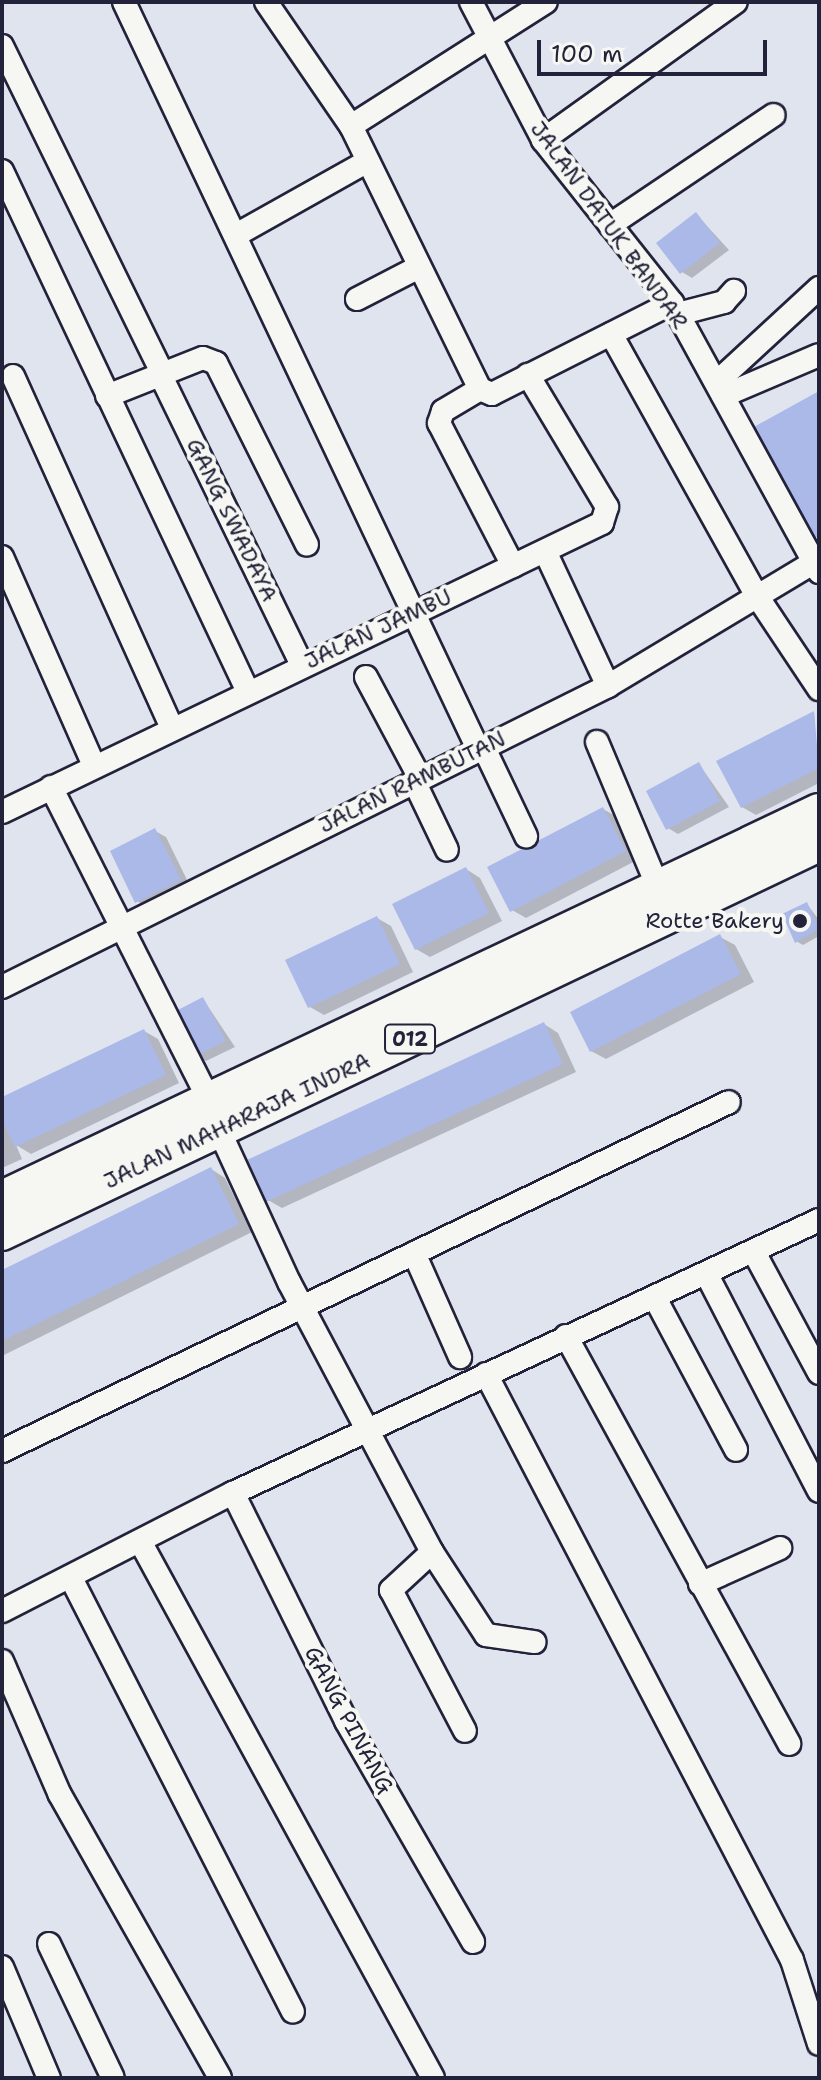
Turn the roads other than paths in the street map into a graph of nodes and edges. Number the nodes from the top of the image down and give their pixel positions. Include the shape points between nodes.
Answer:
1 (124, 2) edge
2 (471, 2) edge
3 (546, 2) edge
4 (736, 2) edge
5 (261, 6) edge
6 (491, 41) junction
7 (2, 46) edge
8 (774, 115) dead end
9 (351, 126) junction
10 (543, 140) junction
11 (368, 161) junction
12 (2, 171) edge
13 (610, 225) junction
14 (236, 235) junction
15 (419, 267) junction
16 (819, 288) edge
17 (734, 291) dead end
18 (357, 299) dead end
19 (675, 309) junction
20 (611, 334) junction
21 (819, 355) edge
22 (528, 375) junction
23 (13, 376) dead end
24 (162, 376) junction
25 (480, 389) junction
26 (720, 389) junction
27 (107, 396) junction
28 (307, 545) dead end
29 (545, 551) junction
30 (2, 557) edge
31 (513, 566) junction
32 (816, 568) edge
33 (757, 596) junction
34 (413, 613) junction
35 (302, 665) junction
36 (366, 677) dead end
37 (608, 686) junction
38 (819, 689) edge
39 (248, 692) junction
40 (172, 728) junction
41 (597, 742) dead end
42 (481, 749) junction
43 (94, 766) junction
44 (417, 780) junction
45 (51, 787) junction
46 (819, 811) edge
47 (2, 812) edge
48 (526, 836) dead end
49 (819, 844) edge
50 (447, 850) dead end
51 (658, 887) junction
52 (608, 926) junction
53 (121, 928) junction
54 (2, 987) edge
55 (729, 1102) dead end
56 (214, 1114) junction
57 (2, 1198) edge
58 (819, 1220) edge
59 (2, 1233) edge
60 (414, 1253) junction
61 (755, 1254) junction
62 (707, 1275) junction
63 (655, 1298) junction
64 (303, 1309) junction
65 (566, 1336) junction
66 (460, 1357) dead end
67 (819, 1373) edge
68 (486, 1374) junction
69 (372, 1429) junction
70 (736, 1450) dead end
71 (2, 1451) edge
72 (819, 1491) edge
73 (233, 1493) junction
74 (141, 1543) junction
75 (780, 1548) dead end
76 (432, 1552) junction
77 (71, 1578) junction
78 (700, 1584) junction
79 (2, 1611) edge
80 (534, 1642) dead end
81 (2, 1661) edge
82 (465, 1731) dead end
83 (789, 1744) dead end
84 (473, 1942) dead end
85 (49, 1944) dead end
86 (2, 1967) edge
87 (293, 2012) dead end
88 (819, 2044) edge
89 (49, 2078) edge
90 (113, 2078) edge
91 (220, 2078) edge
92 (433, 2078) edge

1 - 14 street
2 - 6 street, JALAN DATUK BANDAR
3 - 6 street
4 - 10 street
5 - 9 street
6 - 9 street
6 - 10 street, JALAN DATUK BANDAR
7 - 24 street, GANG SWADAYA
8 - 13 street
9 - 11 street
10 - 13 street, JALAN DATUK BANDAR
11 - 14 street
11 - 15 street
12 - 27 street
13 - 19 street, JALAN DATUK BANDAR
14 - 34 street
15 - 18 street
15 - 25 street
16 - 26 street
17 - 19 street via 724,302
19 - 20 street
19 - 26 street, JALAN DATUK BANDAR
20 - 22 street
20 - 33 street
21 - 26 street
22 - 25 street via 492,394
22 - 29 street, JALAN JAMBU via 607,507 602,523
23 - 40 street
24 - 27 street
24 - 28 street via 203,358 216,363
24 - 35 street, GANG SWADAYA
25 - 31 street via 443,411 439,423
26 - 32 street, JALAN DATUK BANDAR
27 - 39 street via 190,556
29 - 31 street, JALAN JAMBU
29 - 37 street
30 - 43 street
31 - 34 street, JALAN JAMBU
32 - 33 street, JALAN RAMBUTAN
33 - 37 street, JALAN RAMBUTAN
33 - 38 street
34 - 35 street, JALAN JAMBU
34 - 42 street
35 - 39 street, JALAN JAMBU
36 - 44 street
37 - 42 street, JALAN RAMBUTAN
39 - 40 street, JALAN JAMBU
40 - 43 street, JALAN JAMBU
41 - 51 street
42 - 44 street, JALAN RAMBUTAN
42 - 48 street
43 - 45 street, JALAN JAMBU
44 - 50 street
44 - 53 street, JALAN RAMBUTAN
45 - 47 street, JALAN JAMBU
45 - 53 street
46 - 51 highway, JALAN MAHARAJA INDRA / 012
49 - 52 highway, JALAN MAHARAJA INDRA / 012
51 - 52 highway, JALAN MAHARAJA INDRA / 012
52 - 56 highway, JALAN MAHARAJA INDRA / 012
53 - 54 street, JALAN RAMBUTAN
53 - 56 street
55 - 60 street
56 - 57 highway, JALAN MAHARAJA INDRA / 012
56 - 59 highway, JALAN MAHARAJA INDRA / 012
56 - 64 street
58 - 61 street
60 - 64 street
60 - 66 street
61 - 62 street
61 - 67 street
62 - 63 street
62 - 72 street
63 - 65 street
63 - 70 street
64 - 69 street
64 - 71 street
65 - 68 street
65 - 78 street
68 - 69 street
68 - 88 street via 792,1960
69 - 73 street
69 - 76 street
73 - 74 street
73 - 84 street, GANG PINANG via 346,1721
74 - 77 street
74 - 92 street
75 - 78 street
76 - 80 street via 486,1635
76 - 82 street via 391,1590
77 - 79 street
77 - 87 street
78 - 83 street
81 - 91 street via 59,1793
85 - 90 street
86 - 89 street

